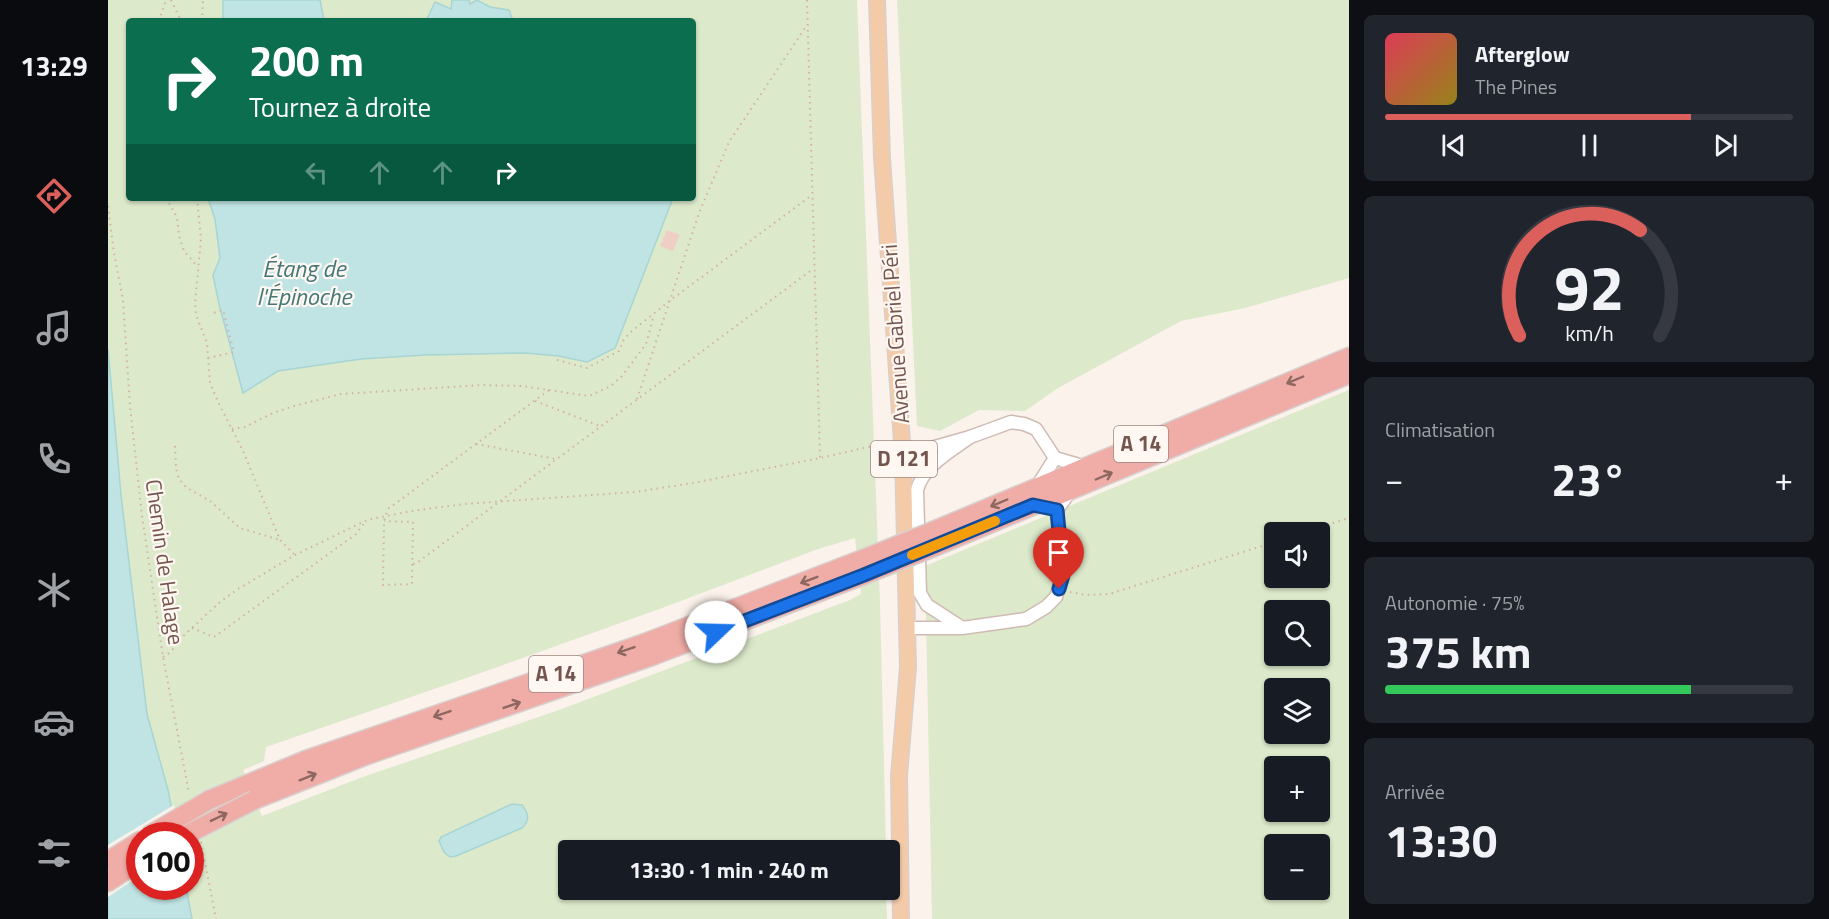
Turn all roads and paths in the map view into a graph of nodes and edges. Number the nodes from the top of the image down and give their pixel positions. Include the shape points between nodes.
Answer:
1 (169, 0) edge
2 (202, 0) edge
3 (807, 0) edge
4 (877, 0) edge
5 (160, 18) edge
6 (179, 18) edge
7 (202, 18) edge
8 (807, 25) junction
9 (812, 195) junction
10 (168, 201) edge
11 (197, 201) edge
12 (108, 206) edge
13 (199, 268) junction
14 (813, 269) junction
15 (672, 299) junction
16 (213, 313) dead end
17 (655, 313) junction
18 (1349, 357) edge
19 (207, 358) junction
20 (557, 360) dead end
21 (1349, 374) edge
22 (549, 390) junction
23 (637, 399) junction
24 (536, 400) junction
25 (601, 427) junction
26 (232, 429) junction
27 (970, 437) junction
28 (890, 442) dead end
29 (476, 444) junction
30 (175, 446) dead end
31 (903, 456) junction
32 (820, 458) junction
33 (1055, 458) junction
34 (556, 459) junction
35 (1086, 467) junction
36 (1072, 489) junction
37 (1034, 496) junction
38 (498, 502) junction
39 (1057, 510) junction
40 (384, 516) junction
41 (1349, 518) edge
42 (367, 520) junction
43 (384, 521) junction
44 (1330, 524) edge
45 (280, 540) junction
46 (1264, 545) edge
47 (295, 555) junction
48 (413, 564) junction
49 (1059, 589) junction
50 (192, 628) junction
51 (908, 628) junction
52 (962, 628) junction
53 (163, 657) junction
54 (251, 791) junction
55 (189, 793) dead end
56 (172, 822) edge
57 (204, 827) edge
58 (126, 850) edge
59 (108, 861) edge
60 (126, 870) edge
61 (204, 878) edge
62 (108, 882) edge
63 (216, 919) edge
64 (901, 919) edge

1 - 5 path
1 - 6 path
2 - 7 path
3 - 8 path
4 - 31 main road, Avenue Gabriel Péri / D 121 via 882,158
8 - 9 path
8 - 15 path via 729,142 699,213
9 - 14 path
9 - 15 path
10 - 13 path via 177,217 184,251
11 - 13 path
12 - 53 path, Chemin de Halage via 123,300 142,516
13 - 19 path via 196,315 207,343
14 - 23 path
14 - 32 path
15 - 17 path
15 - 23 path
16 - 19 path via 223,310 234,351
17 - 20 path via 624,339 619,351 594,366 587,368
17 - 22 path via 646,344 611,386 589,396
18 -> 35 highway, A 14
19 - 26 path via 210,383
36 -> 21 highway, A 14
22 - 24 path
22 - 26 path via 482,385 341,394
23 - 25 path
24 - 25 path
24 - 29 path
25 - 34 path
26 - 45 path
27 - 31 lane
27 - 33 lane via 1011,422 1024,424 1036,429
27 - 52 lane via 926,471 917,490 920,593 927,605
28 - 32 path
29 - 34 path
29 - 40 path via 388,509
30 - 45 path via 179,479 187,488 210,501 240,528
31 - 51 main road, Avenue Gabriel Péri / D 121
32 - 38 path via 635,492
33 - 35 lane
33 - 37 lane
34 - 38 path
35 - 37 highway, A 14
36 - 37 highway, A 14
36 - 39 lane
37 - 39 lane
37 - 54 highway, A 14, bridge via 652,657
38 - 40 path
38 - 48 path
39 - 49 lane via 1063,575
40 - 42 path
40 - 43 path
41 - 44 path
42 - 47 path
42 - 50 path via 356,534 214,638
43 - 48 path via 413,522
43 - 48 path via 383,585 412,584
45 - 47 path
46 - 49 path via 1109,594 1086,595
47 - 50 path via 238,589
49 - 52 lane via 1047,607 1026,619
50 - 53 path
51 - 52 lane
51 - 64 main road, Avenue Gabriel Péri / D 121 via 899,776
53 - 55 path, Chemin de Halage
54 - 56 highway, A 14, bridge via 209,800
57 -> 54 highway, A 14, bridge
58 - 59 highway
60 - 62 highway
61 - 63 path

